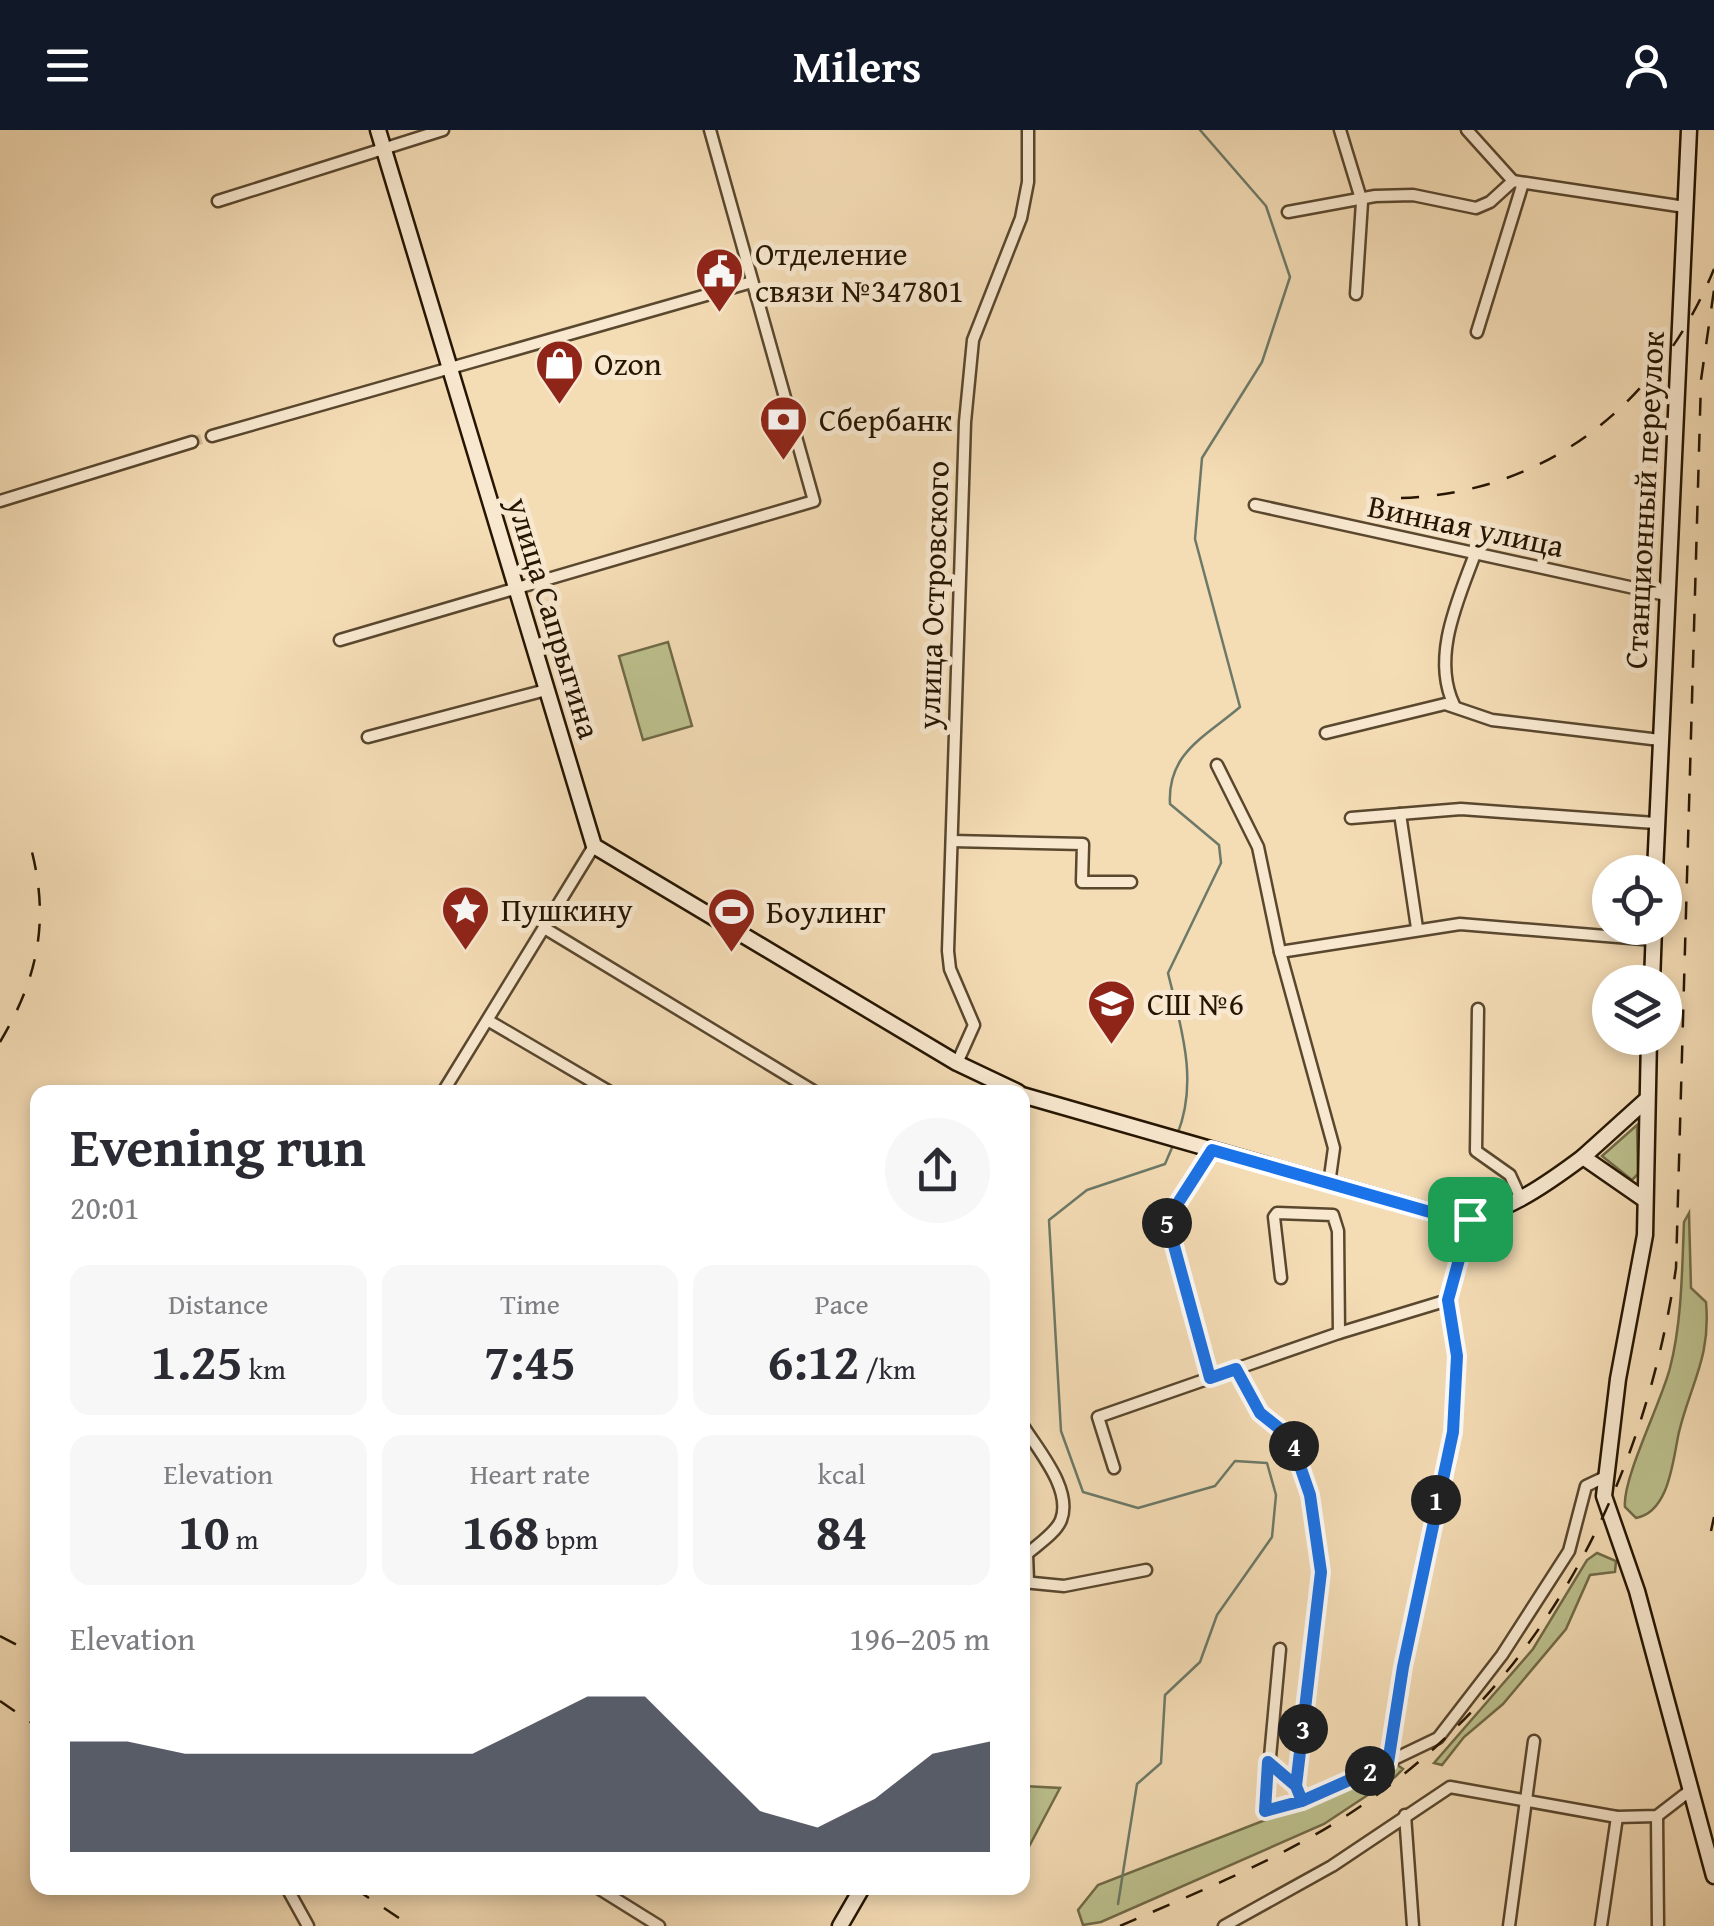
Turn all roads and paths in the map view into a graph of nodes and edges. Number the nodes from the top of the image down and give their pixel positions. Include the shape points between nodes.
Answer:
1 (378, 130) edge
2 (443, 130) edge
3 (710, 130) edge
4 (1028, 130) edge
5 (1340, 130) edge
6 (1467, 130) edge
7 (1689, 130) edge
8 (382, 148) junction
9 (1518, 182) junction
10 (218, 201) dead end
11 (1362, 202) junction
12 (1685, 208) junction
13 (1288, 212) dead end
14 (752, 282) junction
15 (1356, 294) dead end
16 (1477, 332) dead end
17 (449, 369) junction
18 (212, 436) tunnel mouth
19 (192, 442) tunnel mouth
20 (0, 501) edge
21 (1255, 505) dead end
22 (1476, 554) junction
23 (516, 589) junction
24 (1666, 595) junction
25 (340, 640) dead end
26 (546, 690) junction
27 (1454, 705) junction
28 (1326, 733) dead end
29 (368, 738) dead end
30 (1660, 740) junction
31 (1217, 764) dead end
32 (1400, 814) junction
33 (1352, 818) dead end
34 (1655, 823) junction
35 (952, 842) junction
36 (594, 846) junction
37 (1655, 855) edge
38 (1131, 882) dead end
39 (1417, 928) junction
40 (546, 929) junction
41 (1592, 931) edge
42 (1280, 952) junction
43 (1478, 1010) dead end
44 (489, 1020) junction
45 (1648, 1055) edge
46 (957, 1063) junction
47 (447, 1085) edge
48 (598, 1085) edge
49 (803, 1085) edge
50 (998, 1085) edge
51 (1030, 1100) edge
52 (1646, 1101) junction
53 (1204, 1147) junction
54 (1582, 1157) junction
55 (1330, 1184) junction
56 (1520, 1197) junction
57 (1645, 1200) junction
58 (1470, 1219) junction
59 (1281, 1278) dead end
60 (1448, 1300) junction
61 (1339, 1333) junction
62 (1236, 1369) junction
63 (1210, 1378) junction
64 (1030, 1436) edge
65 (1114, 1468) dead end
66 (1605, 1477) junction
67 (1030, 1551) edge
68 (1146, 1570) dead end
69 (1030, 1582) edge
70 (1280, 1649) dead end
71 (1534, 1741) dead end
72 (1268, 1762) junction
73 (1388, 1763) junction
74 (1296, 1786) junction
75 (1692, 1789) junction
76 (1530, 1798) junction
77 (1302, 1801) junction
78 (1405, 1815) junction
79 (1616, 1816) junction
80 (1657, 1816) junction
81 (1714, 1876) edge
82 (291, 1895) edge
83 (609, 1895) edge
84 (858, 1895) edge
85 (308, 1926) edge
86 (659, 1926) edge
87 (840, 1926) edge
88 (1224, 1926) edge
89 (1413, 1926) edge
90 (1510, 1926) edge
91 (1601, 1926) edge
92 (1658, 1926) edge

1 - 8 street, улица Сапрыгина
2 - 8 street
3 - 14 street
4 - 35 street, улица Островского via 1021,218 973,340
5 - 11 street
6 - 9 street
7 - 12 street, Станционный переулок
8 - 10 street
8 - 17 street, улица Сапрыгина
9 - 11 street via 1476,208 1413,195
9 - 12 street
9 - 16 street
11 - 13 street
11 - 15 street
12 - 24 street, Станционный переулок
14 - 17 street
14 - 23 street via 814,500
17 - 18 street
17 - 23 street, улица Сапрыгина
19 - 20 street
21 - 22 street, Винная улица
22 - 24 street, Винная улица
22 - 27 street via 1446,650
23 - 25 street
23 - 26 street, улица Сапрыгина
24 - 30 street, Станционный переулок
26 - 29 street
26 - 36 street, улица Сапрыгина
27 - 28 street via 1426,706
27 - 30 street via 1492,720
30 - 34 street, Станционный переулок
31 - 42 street via 1258,847
32 - 33 street
32 - 34 street via 1531,811
32 - 39 street
34 - 37 street, Станционный переулок
35 - 38 street via 1083,844 1082,882
35 - 46 street, улица Островского via 948,961 974,1024
36 - 40 street
36 - 46 street
39 - 41 street
39 - 42 street
40 - 44 street
40 - 49 street
42 - 55 street via 1334,1148
43 - 56 street via 1476,1151 1510,1175
44 - 47 street
44 - 48 street
45 - 52 street
46 - 50 street
51 - 53 street
52 - 54 street
52 - 57 street
53 - 55 street
53 - 63 street via 1167,1220
54 - 56 street
54 - 57 street
55 - 58 street
56 - 58 street
57 - 66 street via 1641,1272
58 - 60 street
59 - 61 street via 1274,1217 1299,1211 1332,1215 1338,1231
60 - 61 street
60 - 73 street via 1457,1356 1453,1432
61 - 62 street
62 - 63 street
62 - 74 street via 1260,1413 1290,1437 1310,1495 1321,1572
63 - 65 street via 1098,1417
64 - 67 street via 1063,1508 1056,1527
66 - 73 street via 1583,1491 1569,1551 1480,1686 1438,1738
66 - 75 street via 1604,1496
68 - 69 street via 1064,1586
70 - 72 street
71 - 76 street
72 - 74 street
72 - 77 street via 1265,1811
73 - 77 street
74 - 77 street
75 - 80 street
75 - 81 street
76 - 78 street via 1454,1786
76 - 79 street
76 - 90 street
78 - 88 street via 1332,1866
78 - 89 street
79 - 80 street
79 - 91 street
80 - 92 street
82 - 85 street
83 - 86 street
84 - 87 street

